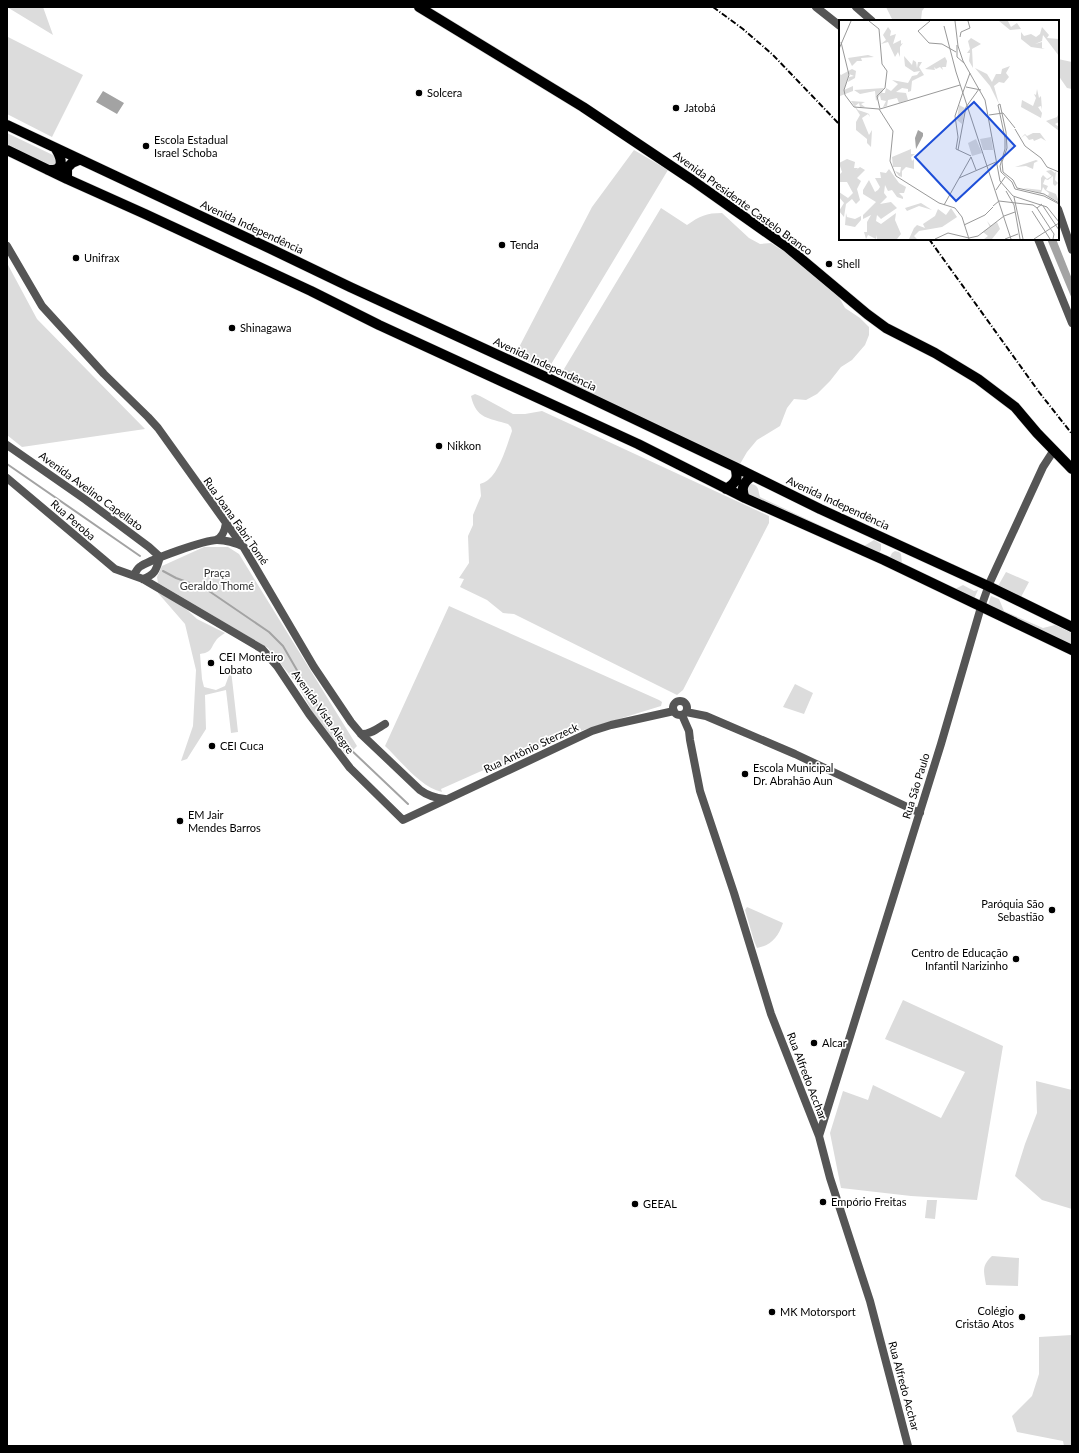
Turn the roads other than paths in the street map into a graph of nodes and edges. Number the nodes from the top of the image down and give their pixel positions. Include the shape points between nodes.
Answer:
1 (419, 7) edge
2 (816, 7) edge
3 (856, 7) edge
4 (871, 20) edge
5 (839, 25) edge
6 (7, 125) edge
7 (56, 149) junction
8 (7, 150) edge
9 (79, 160) junction
10 (48, 170) junction
11 (67, 179) junction
12 (1059, 212) edge
13 (1038, 240) edge
14 (7, 246) edge
15 (1072, 250) edge
16 (1072, 323) edge
17 (7, 445) edge
18 (1054, 450) junction
19 (735, 467) junction
20 (1072, 469) edge
21 (753, 476) junction
22 (7, 478) edge
23 (726, 489) junction
24 (745, 498) junction
25 (226, 523) junction
26 (216, 540) junction
27 (244, 548) junction
28 (160, 557) junction
29 (115, 569) joint
30 (134, 575) junction
31 (143, 579) junction
32 (988, 586) junction
33 (981, 607) junction
34 (1072, 627) edge
35 (1072, 650) edge
36 (674, 711) junction
37 (685, 711) junction
38 (386, 724) dead end
39 (361, 734) junction
40 (448, 799) junction
41 (920, 812) junction
42 (403, 820) joint
43 (819, 1136) junction
44 (908, 1446) edge

1 - 18 main road, Avenida Presidente Castelo Branco via 583,106 698,184 787,247 886,328 978,379 1015,407
2 - 5 street
3 - 4 street
6 - 7 main road, Avenida Independência
7 - 9 main road, Avenida Independência
7 - 10 main road via 61,157 61,163 57,169
8 - 10 main road
9 - 11 main road via 67,168
9 - 19 main road, Avenida Independência
10 - 11 main road
11 - 23 main road via 638,444
12 - 15 street
13 - 16 street
14 - 25 street, Rua Joana Fabri Tomé via 42,306 104,374 153,422
17 - 28 street, Avenida Avelino Capellato via 86,500
18 - 20 main road, Avenida Presidente Castelo Branco
18 - 32 street, Rua São Paulo via 1043,467
19 - 21 main road, Avenida Independência
19 - 23 main road via 736,481
21 - 24 main road via 743,486
21 - 32 main road, Avenida Independência
22 - 29 street, Rua Peroba
23 - 24 main road
24 - 33 main road
25 - 26 street via 223,534
25 - 27 street, Rua Joana Fabri Tomé
26 - 27 street via 237,543
26 - 28 street
27 - 39 street, Rua Joana Fabri Tomé via 314,666
28 - 30 street via 141,566
28 - 31 street via 156,572
29 - 30 street, Avenida Vista Alegre
30 - 31 street, Avenida Vista Alegre
31 - 42 street, Avenida Vista Alegre via 262,649 350,768
32 - 33 street, Rua São Paulo
32 - 34 main road, Avenida Independência
33 - 35 main road
33 - 41 street, Rua São Paulo
36 - 37 street via 678,715
36 - 37 street via 678,701 683,701
36 - 40 street, Rua Antônio Sterzeck via 592,731
37 - 41 street via 700,714 795,754
37 - 43 street, Rua Alfredo Acchar via 700,791 771,1014
38 - 39 street
39 - 40 street, Rua Joana Fabri Tomé via 427,796
40 - 42 street, Rua Antônio Sterzeck
41 - 43 street, Rua São Paulo
43 - 44 street, Rua Alfredo Acchar via 870,1301

